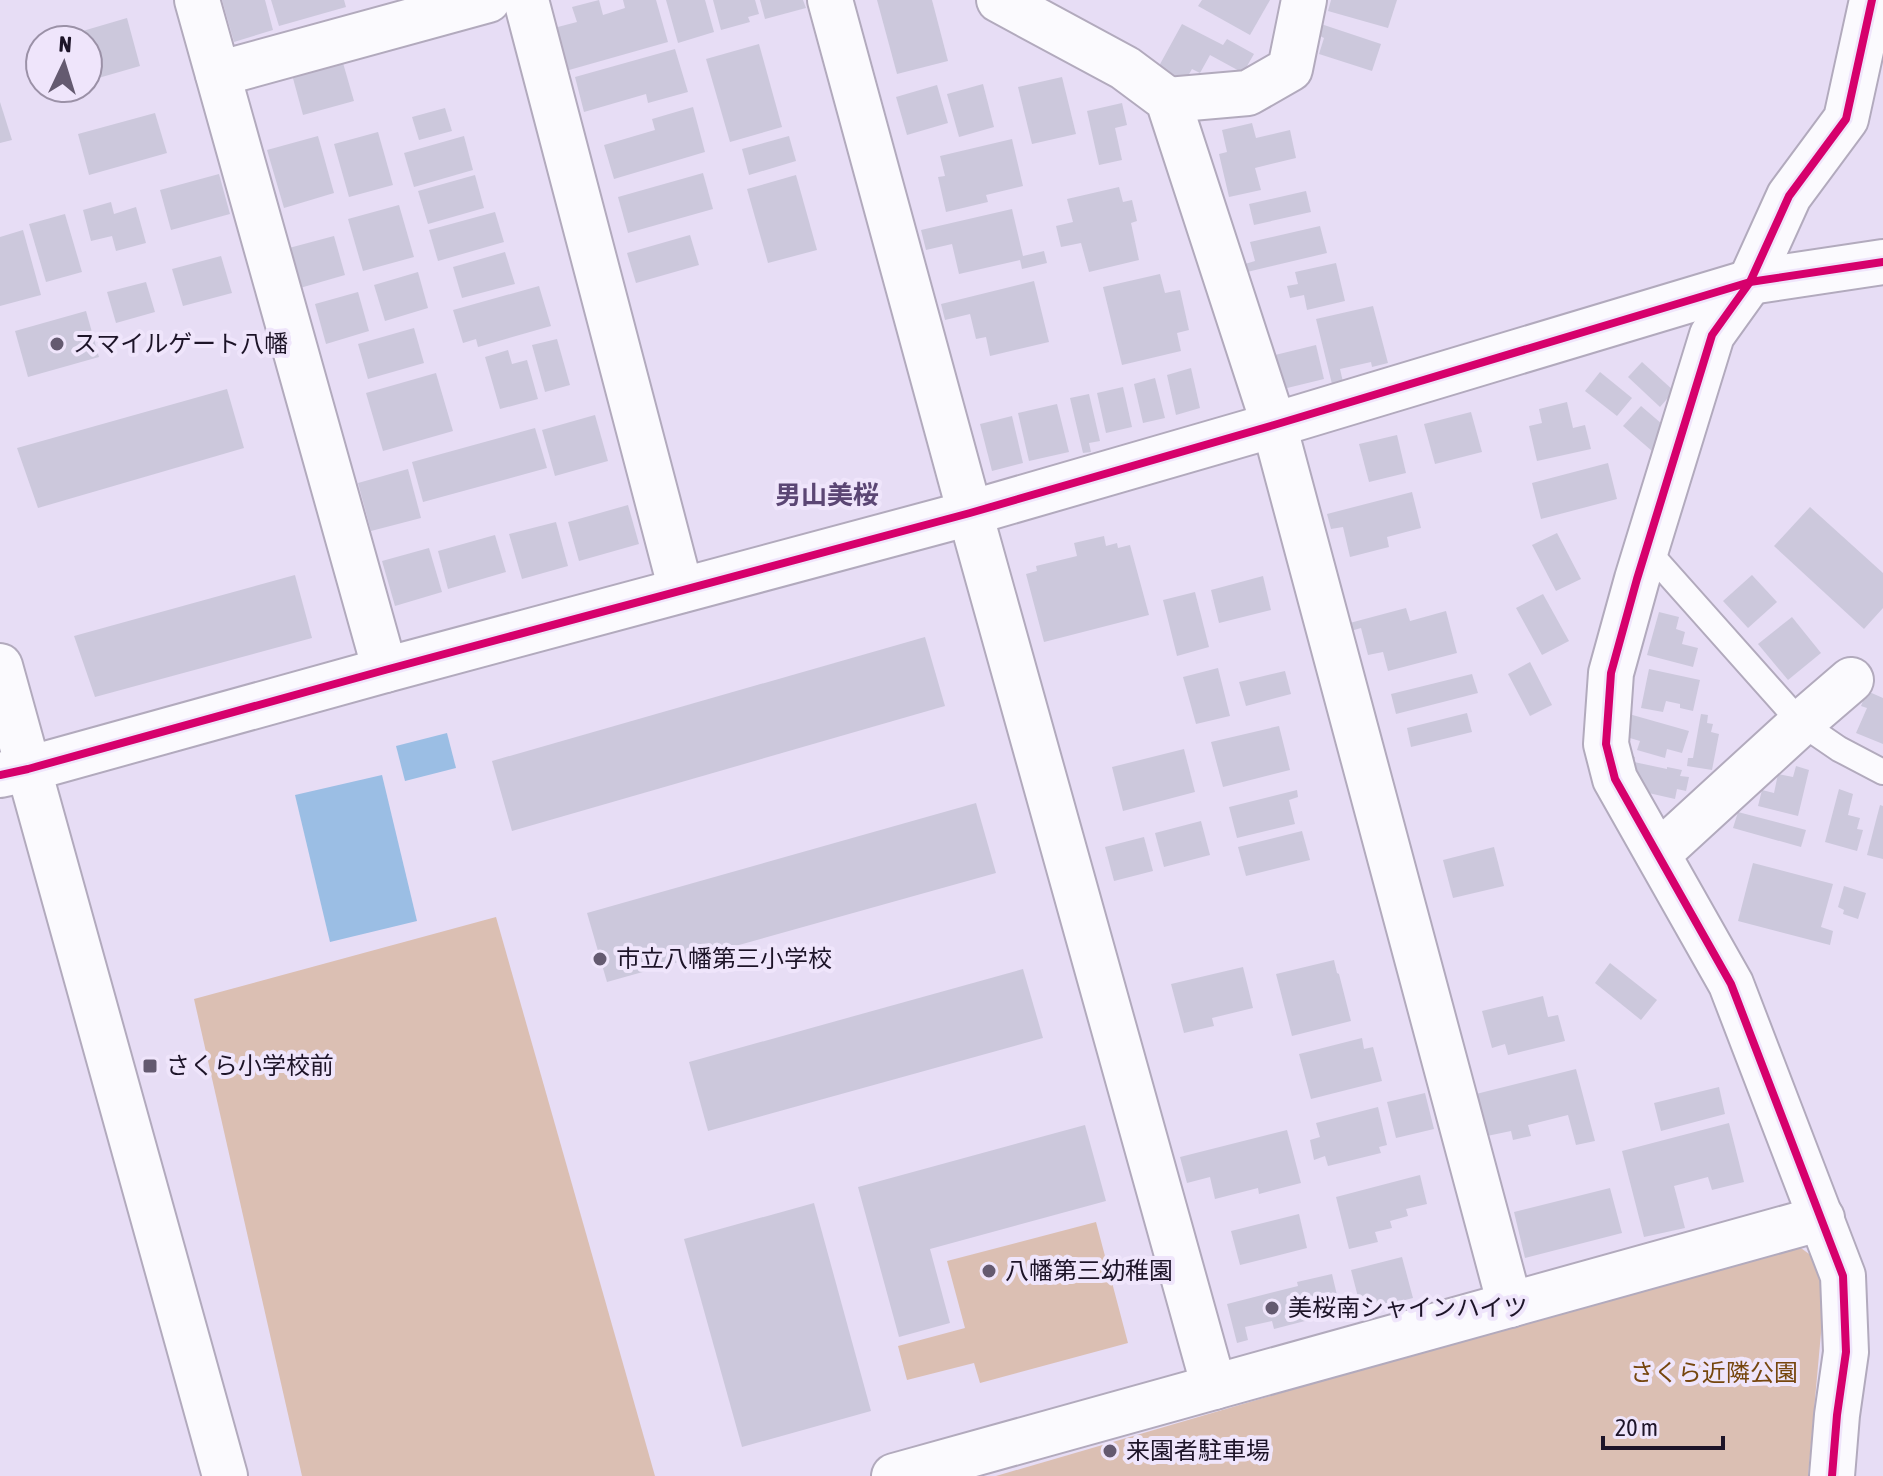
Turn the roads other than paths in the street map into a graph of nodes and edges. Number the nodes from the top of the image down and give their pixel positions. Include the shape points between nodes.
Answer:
1 (197, 0) edge
2 (526, 0) edge
3 (830, 0) edge
4 (999, 0) edge
5 (1304, 0) edge
6 (1872, 0) edge
7 (469, 2) edge
8 (218, 74) junction
9 (1168, 100) junction
10 (1883, 262) edge
11 (1750, 282) junction
12 (1274, 425) junction
13 (970, 513) junction
14 (1646, 549) junction
15 (681, 590) junction
16 (0, 666) edge
17 (385, 670) junction
18 (1851, 680) dead end
19 (1801, 723) junction
20 (14, 772) edge
21 (1883, 772) edge
22 (1658, 854) junction
23 (1822, 1218) junction
24 (1510, 1305) junction
25 (1214, 1387) junction
26 (225, 1476) edge
27 (894, 1476) edge
28 (1832, 1476) edge

1 - 8 street
2 - 15 street
3 - 13 street
4 - 9 street via 1125,68
5 - 9 street via 1290,69 1248,93
6 - 11 street via 1846,119 1789,196
7 - 8 street
8 - 17 street
9 - 12 street
10 - 11 street
11 - 12 street
11 - 14 street via 1712,335
12 - 13 street
12 - 24 street
13 - 15 street
13 - 25 street
14 - 19 lane
14 - 22 street via 1611,673 1606,744 1615,779
15 - 17 street
16 - 20 street
17 - 20 street
18 - 19 street
19 - 21 lane
19 - 22 street
20 - 26 street
22 - 23 street via 1731,984
23 - 24 street
23 - 28 street via 1843,1276 1846,1352
24 - 25 street
25 - 27 street

